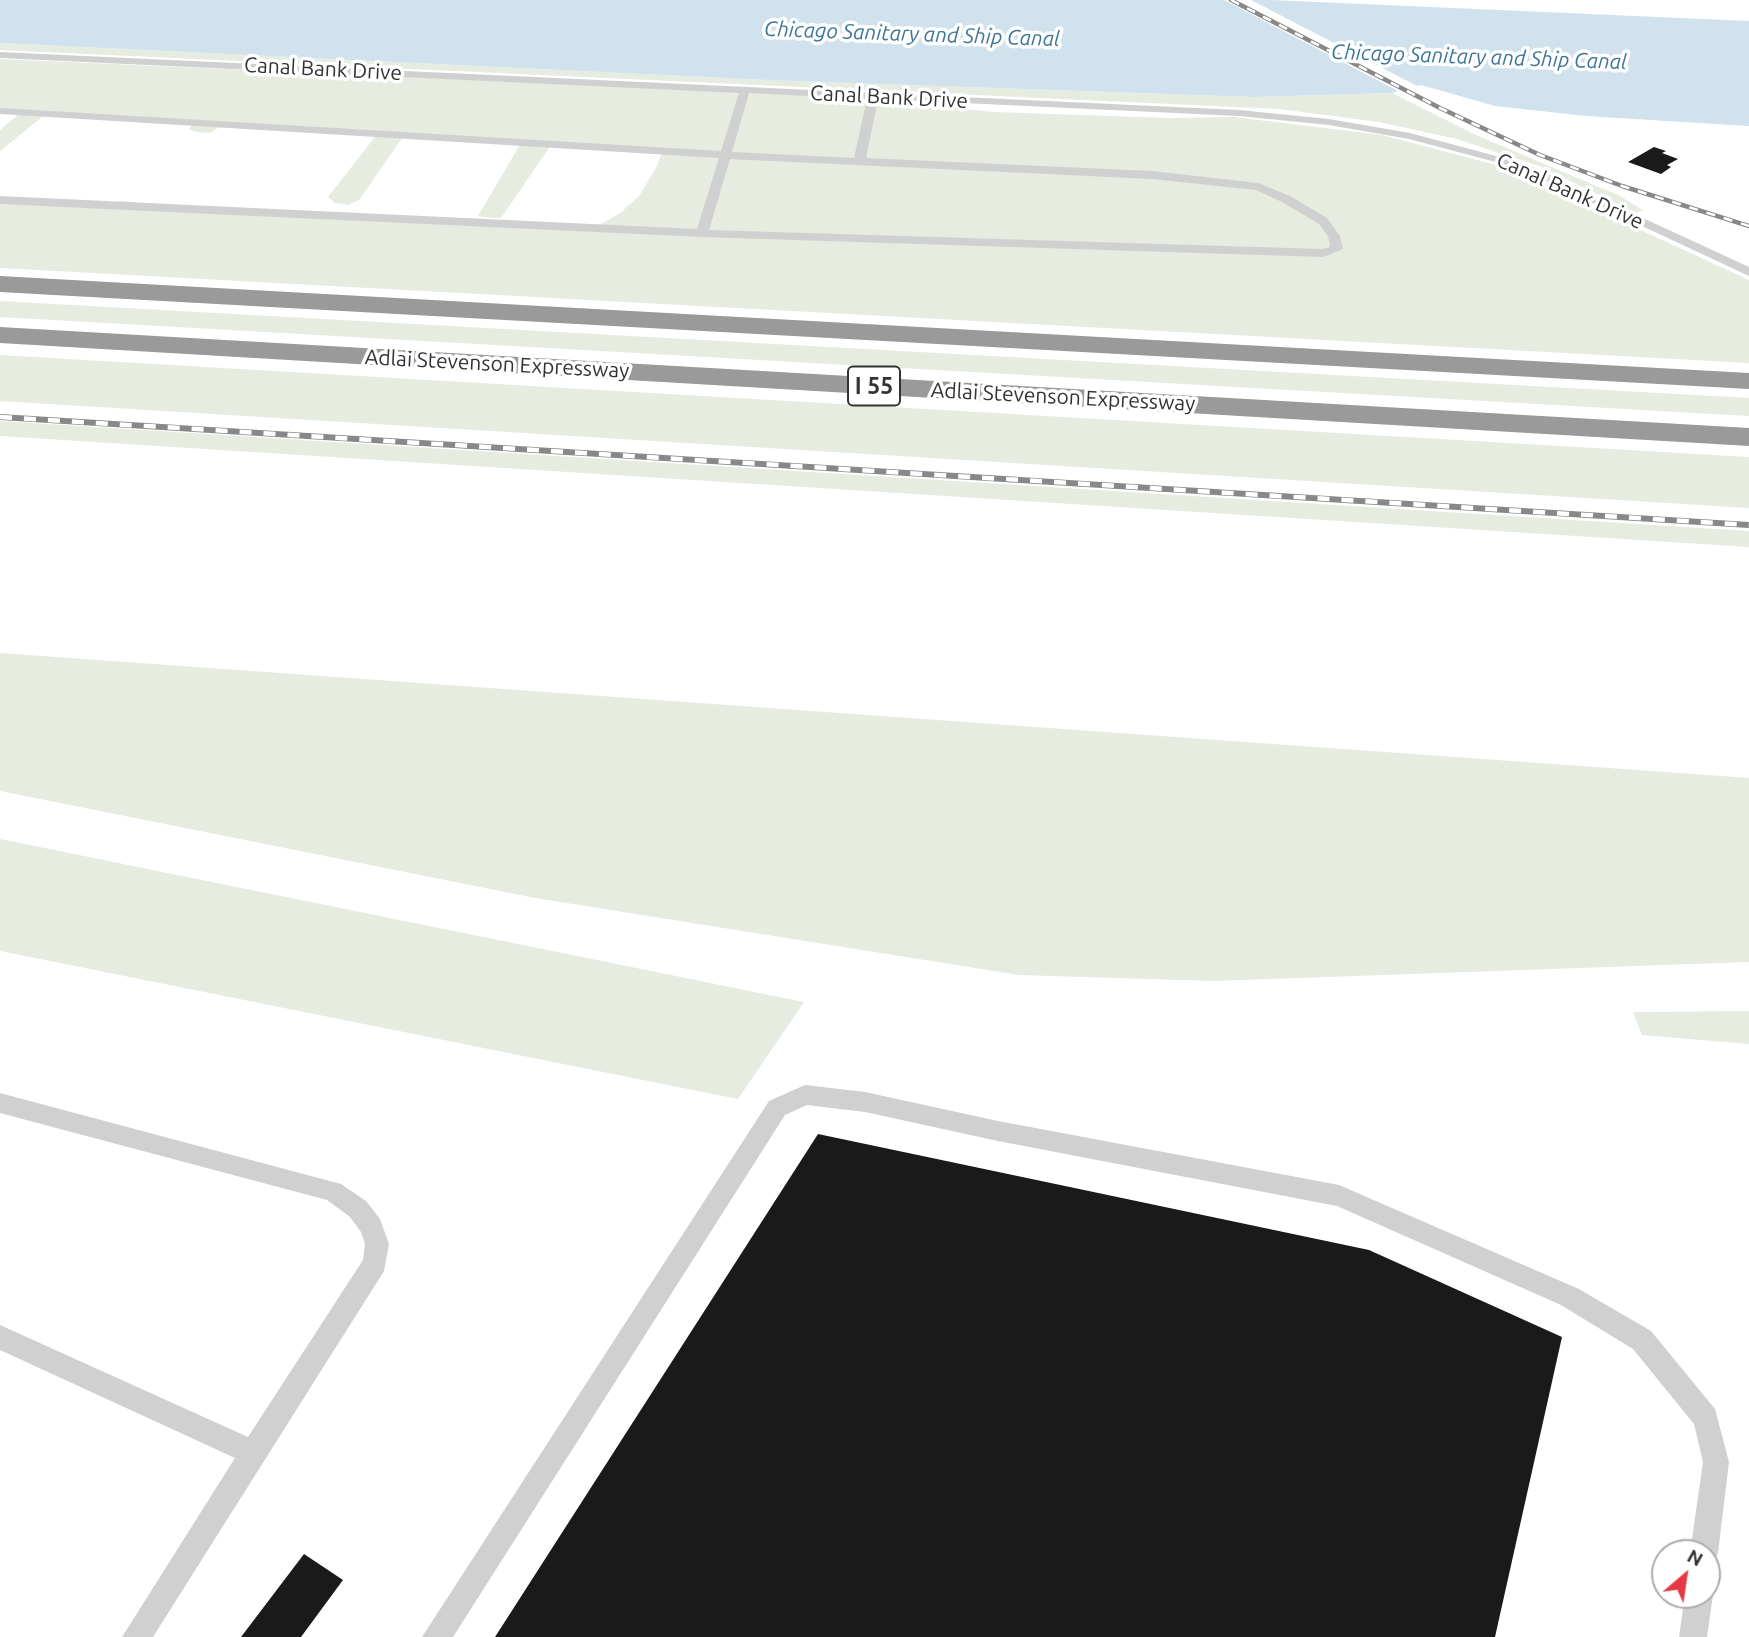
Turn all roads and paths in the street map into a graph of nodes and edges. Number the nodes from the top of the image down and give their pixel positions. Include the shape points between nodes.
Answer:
1 (0, 55) edge
2 (745, 90) junction
3 (873, 96) junction
4 (0, 111) edge
5 (723, 155) junction
6 (859, 162) junction
7 (0, 200) edge
8 (702, 233) junction
9 (1749, 272) edge
10 (0, 284) edge
11 (0, 335) edge
12 (1749, 381) edge
13 (1749, 437) edge
14 (0, 1103) edge
15 (0, 1337) edge
16 (255, 1454) junction
17 (1706, 1539) edge
18 (1697, 1609) edge
19 (136, 1637) edge
20 (436, 1637) edge
21 (1693, 1637) edge

1 - 2 lane, Canal Bank Drive
2 - 3 lane, Canal Bank Drive
2 - 5 lane
3 - 6 lane
3 - 9 lane, Canal Bank Drive via 1240,113 1371,128 1522,166
4 - 5 lane
5 - 6 lane
5 - 8 lane
6 - 8 lane via 1152,175 1258,187 1322,220 1334,236 1336,249 1323,253
7 - 8 lane
10 - 12 highway, I 55
11 - 13 highway, Adlai Stevenson Expressway / I 55
14 - 16 lane via 333,1191 358,1209 372,1227 377,1244 375,1263
15 - 16 lane
16 - 19 lane
17 - 20 lane via 1716,1462 1706,1418 1642,1340 1570,1297 1339,1196 864,1102 805,1095 777,1108
18 - 21 lane

